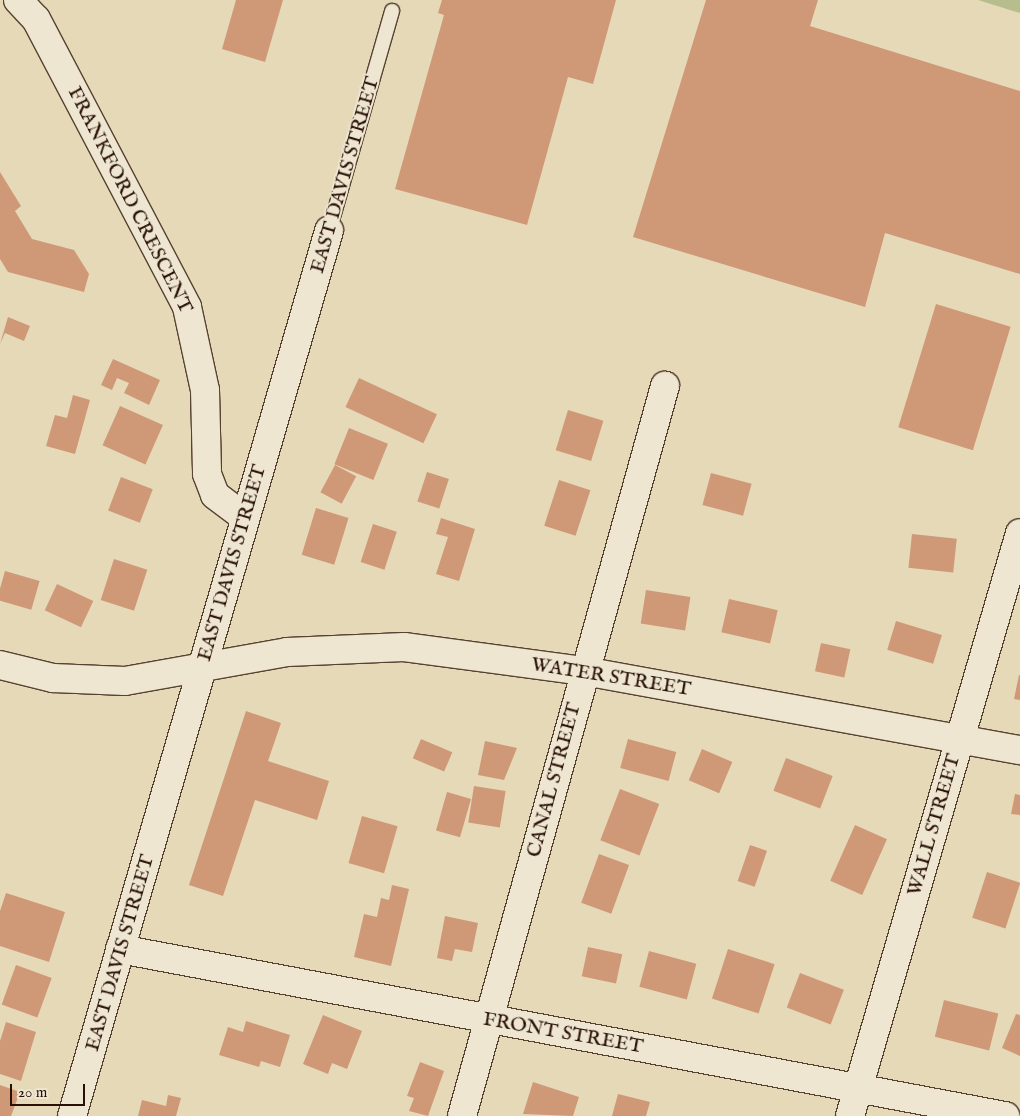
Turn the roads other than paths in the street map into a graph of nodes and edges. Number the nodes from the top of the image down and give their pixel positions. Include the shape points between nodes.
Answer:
1 (18, 0) edge
2 (392, 11) dead end
3 (329, 231) joint
4 (665, 386) dead end
5 (245, 518) junction
6 (1020, 534) edge
7 (0, 665) edge
8 (200, 670) junction
9 (584, 671) junction
10 (960, 738) junction
11 (1020, 750) edge
12 (120, 949) junction
13 (488, 1020) junction
14 (857, 1088) junction
15 (72, 1116) edge
16 (462, 1116) edge
17 (850, 1116) edge
18 (1005, 1116) edge

1 - 5 street, FRANKFORD CRESCENT via 36,19 187,307 198,340 205,390 207,474 215,495
2 - 3 lane, EAST DAVIS STREET
3 - 5 street, EAST DAVIS STREET
4 - 9 street, CANAL STREET
5 - 8 street, EAST DAVIS STREET
6 - 10 street, WALL STREET
7 - 8 street, WATER STREET via 53,678 125,680
8 - 9 street, WATER STREET via 287,652 404,647
8 - 12 street, EAST DAVIS STREET
9 - 10 street, WATER STREET
9 - 13 street, CANAL STREET
10 - 11 street, WATER STREET
10 - 14 street, WALL STREET
12 - 13 street, FRONT STREET
12 - 15 street, EAST DAVIS STREET
13 - 14 street, FRONT STREET
13 - 16 street, CANAL STREET
14 - 17 street, WALL STREET
14 - 18 street, FRONT STREET

